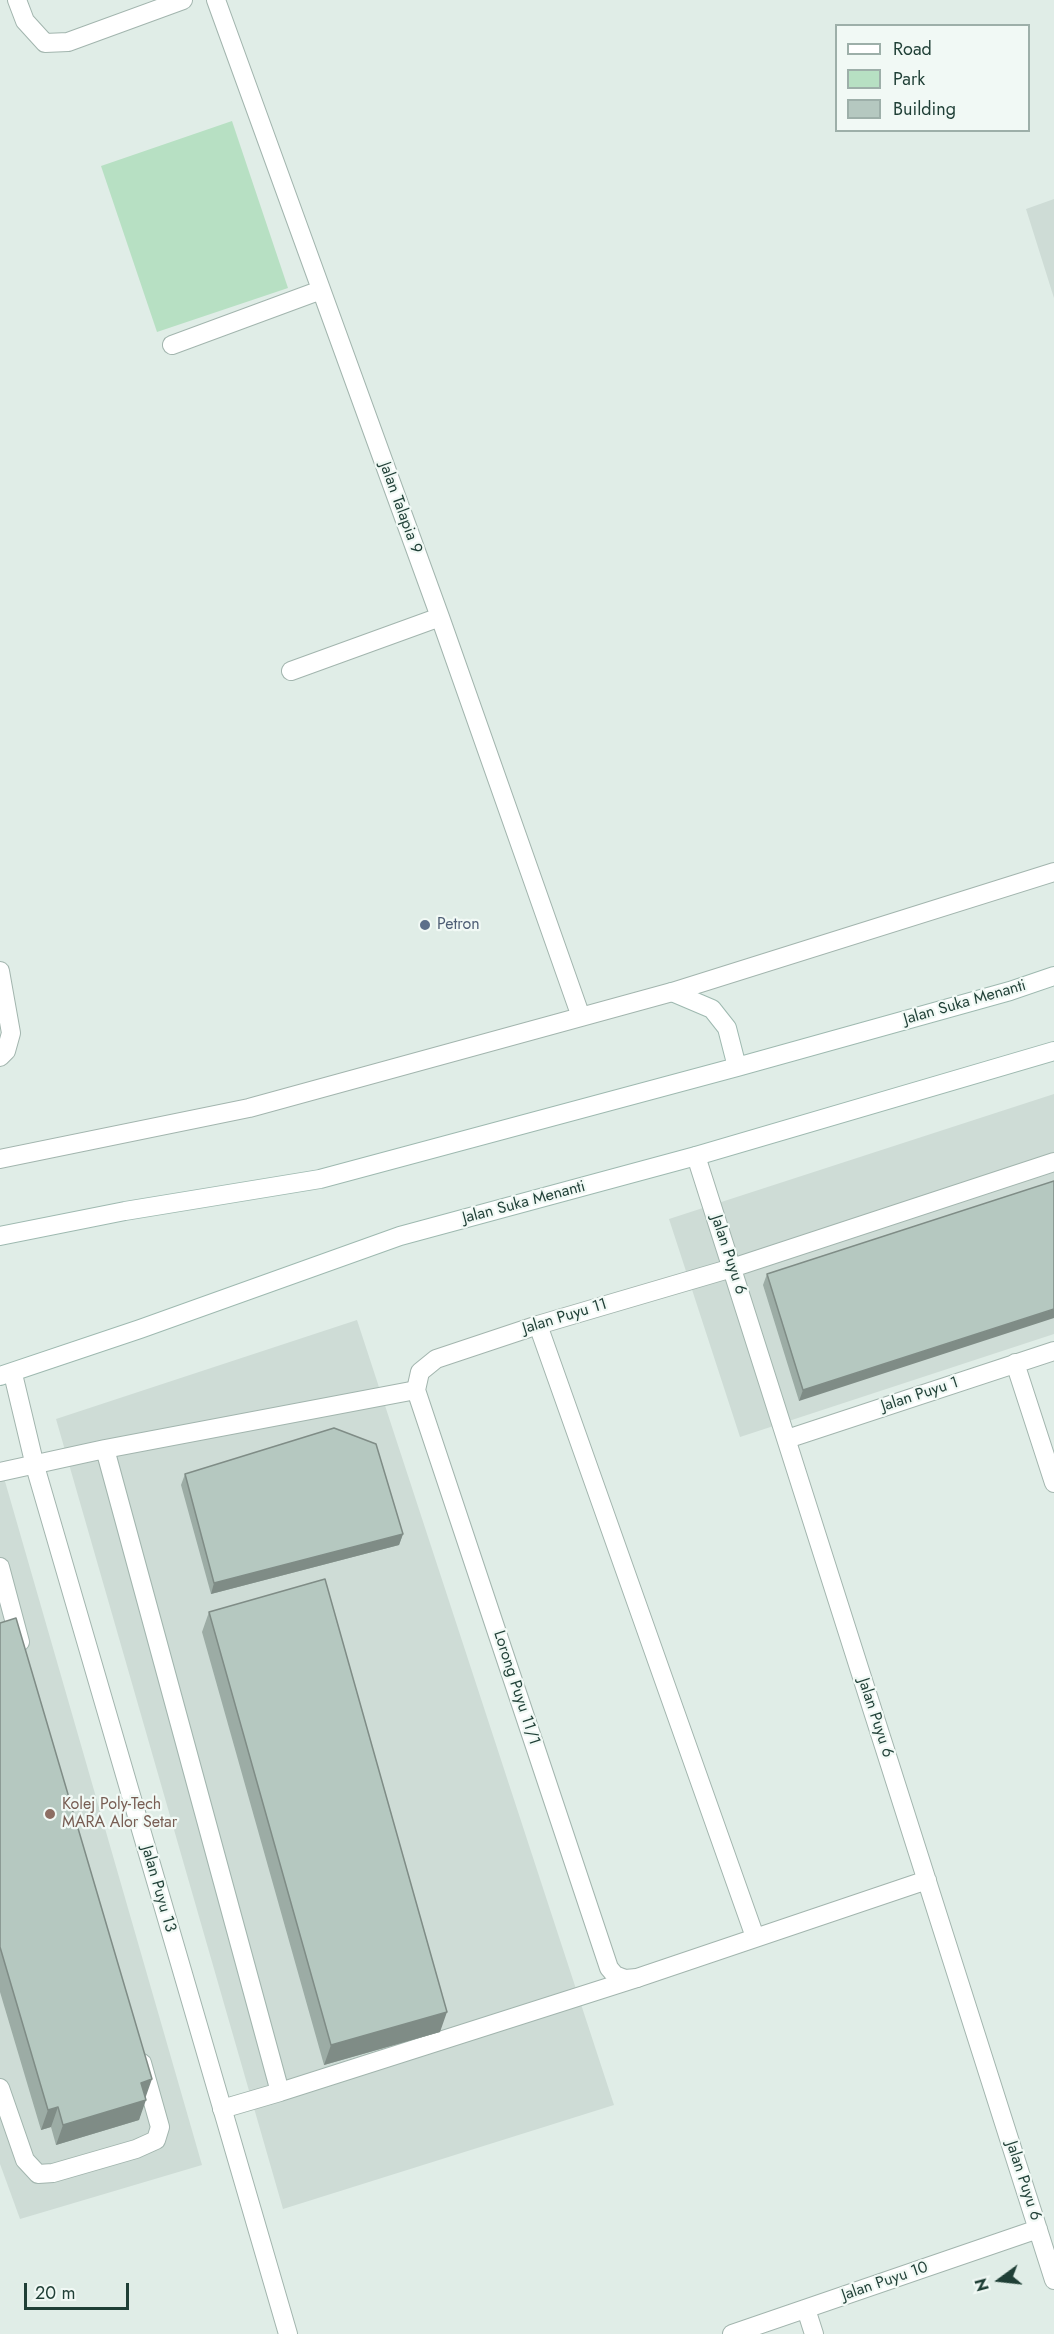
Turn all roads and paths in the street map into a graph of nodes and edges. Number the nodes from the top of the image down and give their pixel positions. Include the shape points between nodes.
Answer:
1 (17, 0) edge
2 (183, 0) edge
3 (216, 0) edge
4 (321, 290) junction
5 (172, 345) dead end
6 (440, 617) junction
7 (291, 671) dead end
8 (1054, 872) edge
9 (0, 971) edge
10 (1054, 976) edge
11 (672, 992) junction
12 (580, 1017) junction
13 (1054, 1051) edge
14 (0, 1057) edge
15 (737, 1067) junction
16 (696, 1156) junction
17 (0, 1159) edge
18 (1054, 1162) edge
19 (0, 1236) edge
20 (732, 1268) junction
21 (538, 1324) junction
22 (1054, 1351) edge
23 (1015, 1363) junction
24 (6, 1375) edge
25 (416, 1390) junction
26 (787, 1439) junction
27 (105, 1449) junction
28 (35, 1466) junction
29 (0, 1472) edge
30 (1054, 1483) edge
31 (0, 1567) edge
32 (7, 1623) edge
33 (24, 1655) edge
34 (927, 1880) junction
35 (755, 1937) junction
36 (631, 1978) junction
37 (137, 2046) edge
38 (0, 2088) edge
39 (280, 2092) junction
40 (222, 2109) junction
41 (1038, 2229) junction
42 (1054, 2280) edge
43 (806, 2309) junction
44 (288, 2334) edge
45 (732, 2334) edge
46 (814, 2334) edge

1 - 2 street via 25,21 45,43 68,42
3 - 4 street, Jalan Talapia 9
4 - 5 street
4 - 6 street, Jalan Talapia 9
6 - 7 street
6 - 12 street, Jalan Talapia 9
8 - 11 street
9 - 14 street via 11,1033
10 - 15 street, Jalan Suka Menanti
11 - 12 street
11 - 15 street via 712,1009 728,1028
12 - 17 street via 249,1108
13 - 16 street, Jalan Suka Menanti
15 - 19 street, Jalan Suka Menanti via 320,1179
16 - 20 street, Jalan Puyu 6
16 - 24 street, Jalan Suka Menanti via 400,1236
18 - 20 street, Jalan Puyu 11
20 - 21 street, Jalan Puyu 11
20 - 26 street, Jalan Puyu 6
21 - 25 street, Jalan Puyu 11 via 436,1359 420,1372
21 - 35 street
22 - 23 street, Jalan Puyu 1
23 - 26 street, Jalan Puyu 1
23 - 30 street
24 - 28 street, Jalan Puyu 13
25 - 27 street
25 - 36 street, Lorong Puyu 11/1 via 609,1968
26 - 34 street, Jalan Puyu 6
27 - 28 street
27 - 39 street
28 - 29 street
28 - 40 street, Jalan Puyu 13
31 - 32 street
32 - 33 street
34 - 35 street
34 - 41 street, Jalan Puyu 6
35 - 36 street
36 - 39 street
37 - 38 street via 160,2127 156,2140 136,2149 38,2174 25,2160
39 - 40 street
40 - 44 street, Jalan Puyu 13
41 - 42 street, Jalan Puyu 6
41 - 43 street, Jalan Puyu 10
43 - 45 street, Jalan Puyu 10
43 - 46 street

